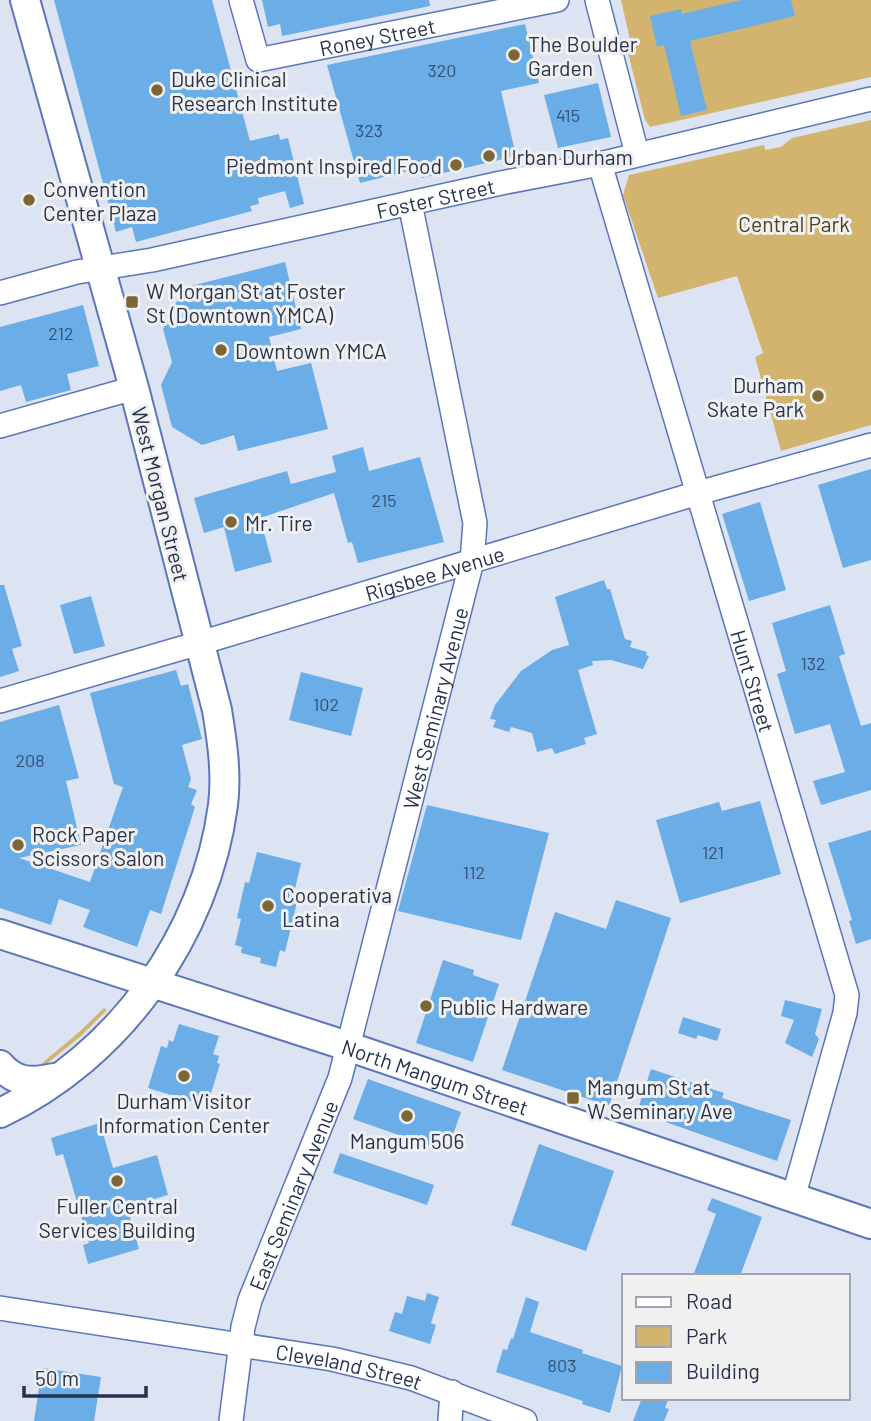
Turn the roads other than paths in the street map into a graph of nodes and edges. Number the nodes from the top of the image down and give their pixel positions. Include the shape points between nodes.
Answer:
1 (25, 0) edge
2 (241, 0) edge
3 (557, 0) edge
4 (597, 0) edge
5 (871, 99) edge
6 (637, 154) junction
7 (600, 163) junction
8 (410, 203) junction
9 (100, 268) junction
10 (0, 293) edge
11 (134, 388) junction
12 (0, 426) edge
13 (871, 445) edge
14 (698, 492) junction
15 (472, 561) junction
16 (200, 643) junction
17 (0, 701) edge
18 (0, 934) edge
19 (152, 984) junction
20 (348, 1047) junction
21 (0, 1065) edge
22 (58, 1077) junction
23 (0, 1113) edge
24 (793, 1198) junction
25 (871, 1224) edge
26 (0, 1308) edge
27 (241, 1344) junction
28 (453, 1392) junction
29 (231, 1421) edge
30 (450, 1421) edge
31 (525, 1421) edge

1 - 9 main road, West Morgan Street
2 - 3 street, Roney Street via 258,60
4 - 6 street
5 - 6 street, Foster Street
6 - 7 street, Foster Street
7 - 8 street, Foster Street
7 - 14 street, Hunt Street
8 - 9 street, Foster Street
8 - 15 street, West Seminary Avenue via 475,523
9 - 10 street, Foster Street
9 - 11 main road, West Morgan Street
11 - 12 street
11 - 16 main road, West Morgan Street
13 - 14 street, Rigsbee Avenue
14 - 15 street, Rigsbee Avenue
14 - 24 street, Hunt Street via 847,995
15 - 16 street, Rigsbee Avenue
15 - 20 street, West Seminary Avenue
16 - 17 street, Rigsbee Avenue
16 - 19 main road, West Morgan Street via 223,749 223,803 204,883
18 - 19 main road, North Mangum Street
19 - 20 main road, North Mangum Street
19 - 22 main road, West Morgan Street via 109,1036
20 - 24 main road, North Mangum Street
20 - 27 street, East Seminary Avenue via 330,1105 253,1288
21 - 22 main road via 24,1081
22 - 23 main road, West Morgan Street
24 - 25 main road, North Mangum Street
26 - 27 street, Cleveland Street
27 - 28 street, Cleveland Street via 332,1359
27 - 29 street, East Seminary Avenue
28 - 30 street
28 - 31 street, Cleveland Street

